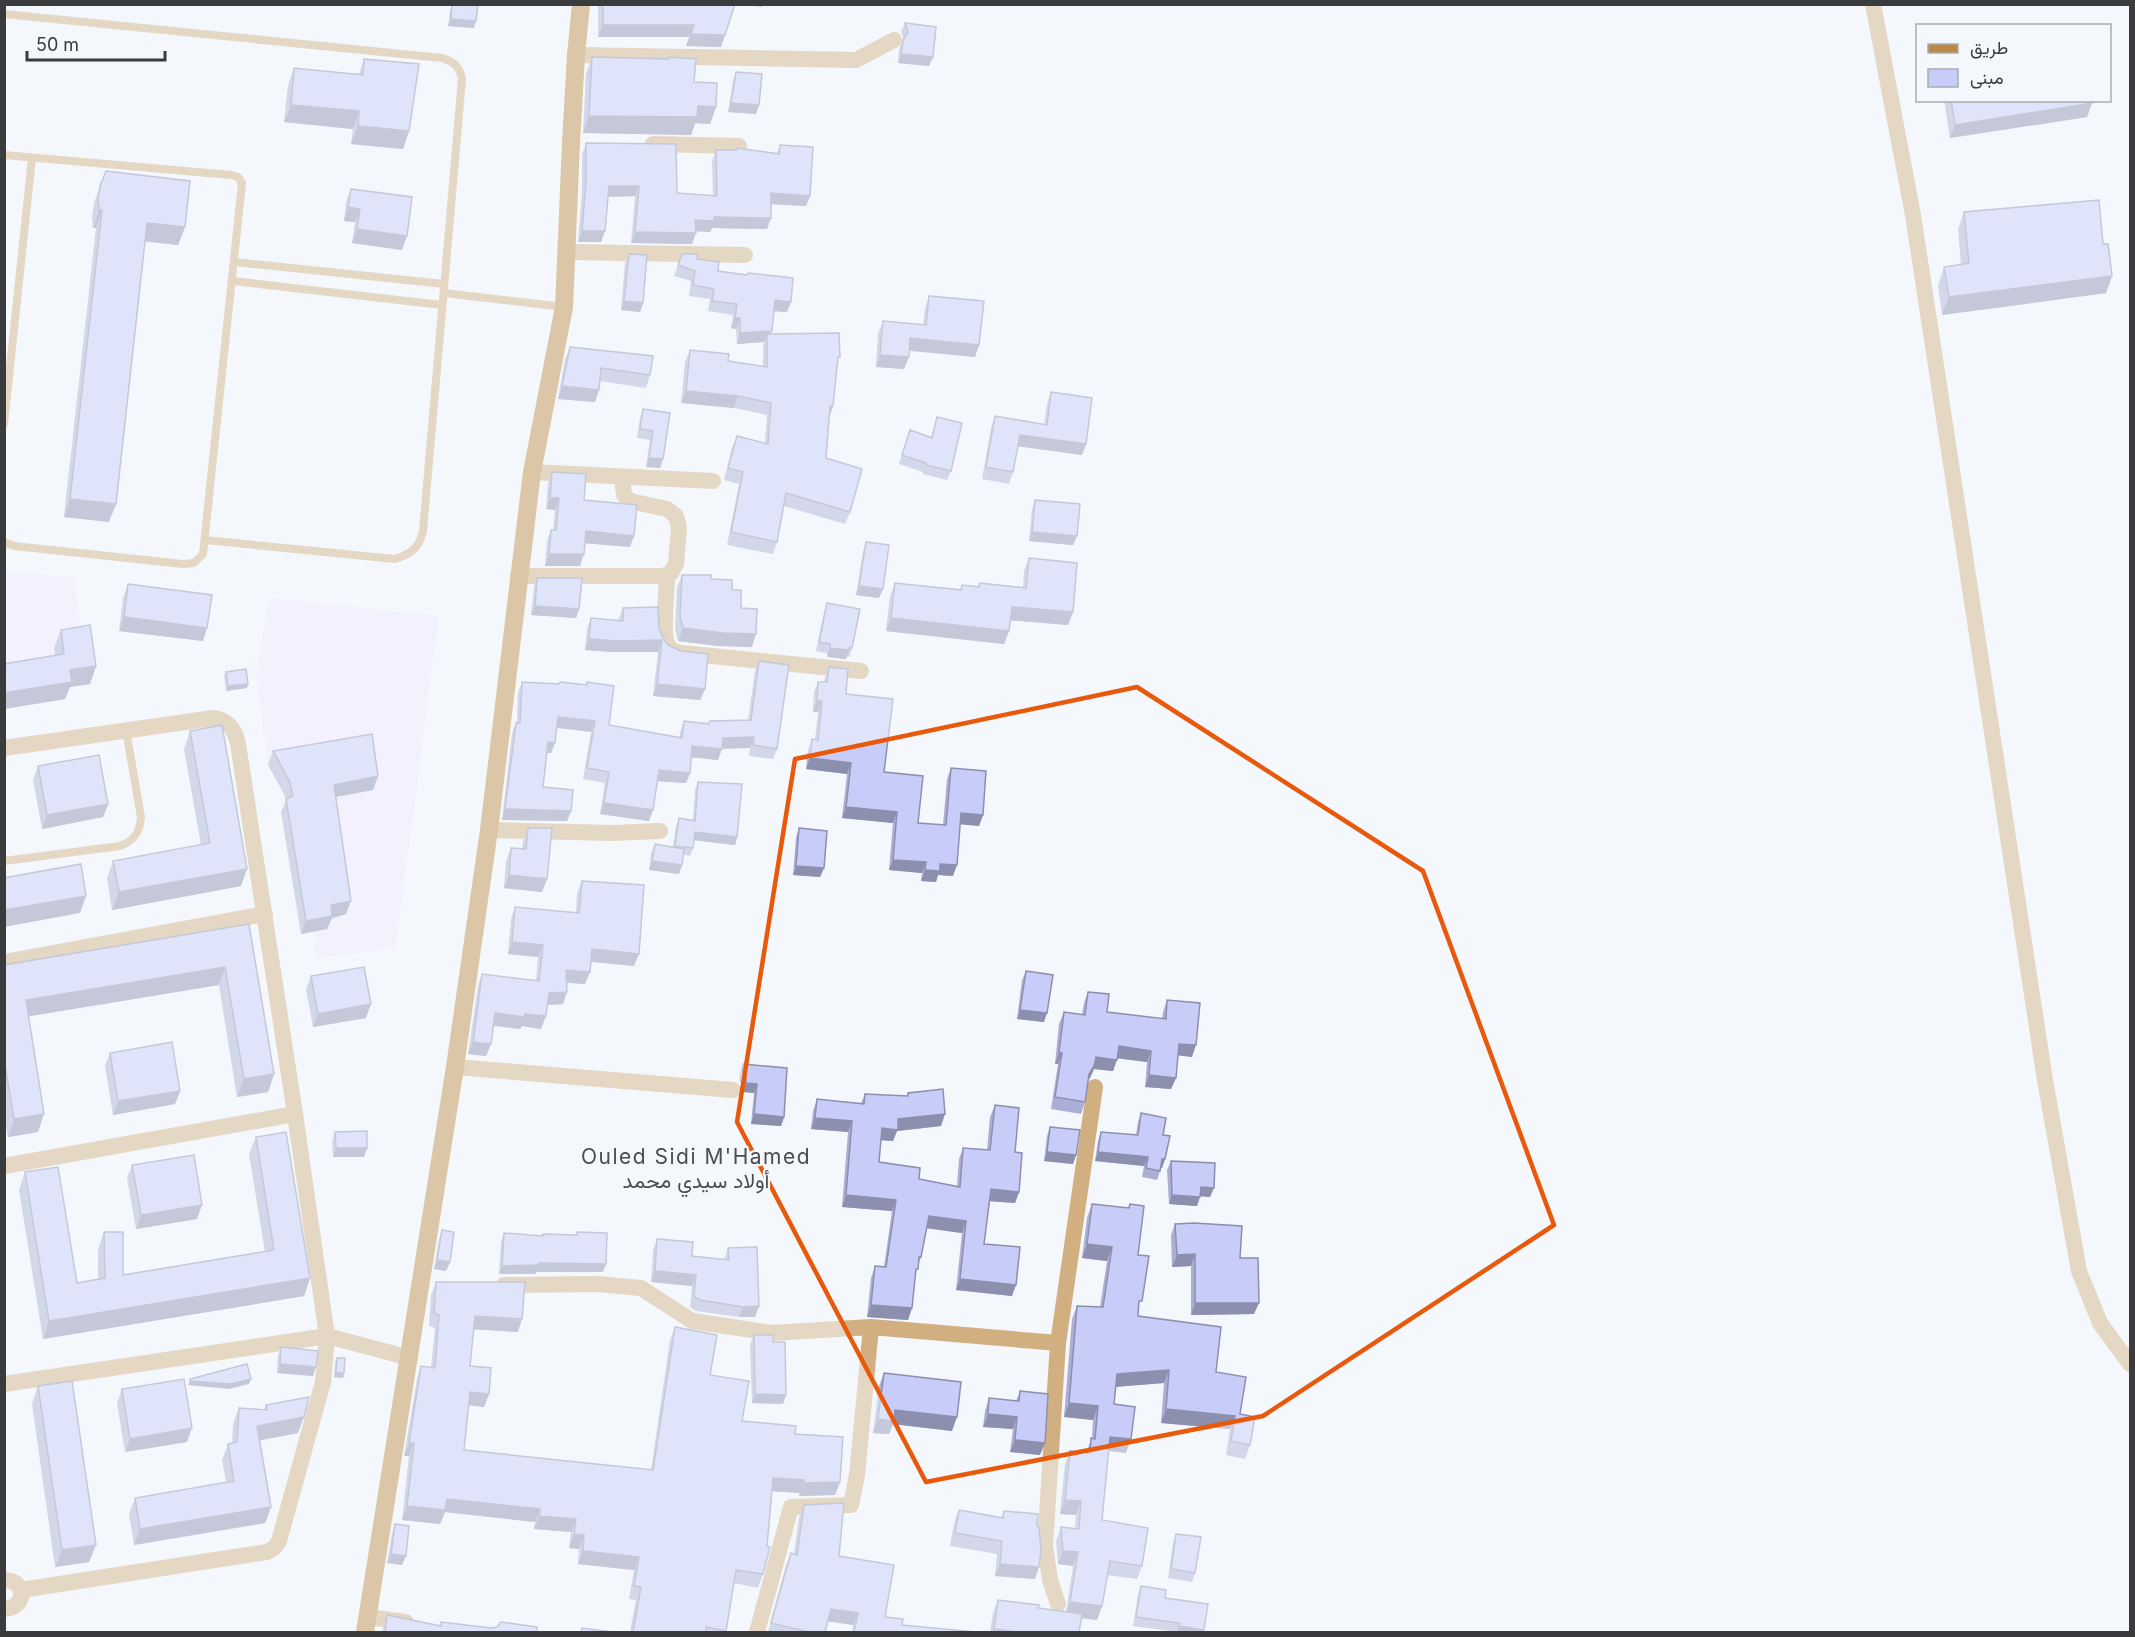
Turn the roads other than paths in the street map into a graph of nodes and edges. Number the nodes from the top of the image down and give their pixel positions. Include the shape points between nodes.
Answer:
1 (581, 4) edge
2 (1873, 4) edge
3 (4, 14) edge
4 (894, 40) dead end
5 (576, 55) junction
6 (638, 144) edge
7 (740, 146) edge
8 (4, 155) edge
9 (32, 158) junction
10 (568, 252) junction
11 (745, 255) dead end
12 (234, 262) junction
13 (233, 281) junction
14 (444, 289) junction
15 (442, 305) junction
16 (564, 307) junction
17 (4, 424) edge
18 (531, 472) junction
19 (622, 477) junction
20 (713, 481) dead end
21 (206, 540) junction
22 (4, 542) edge
23 (667, 575) junction
24 (518, 576) junction
25 (861, 671) dead end
26 (126, 730) junction
27 (4, 748) edge
28 (489, 830) junction
29 (660, 831) dead end
30 (4, 861) edge
31 (265, 914) junction
32 (4, 962) edge
33 (455, 1067) junction
34 (1095, 1087) dead end
35 (733, 1090) dead end
36 (296, 1114) junction
37 (4, 1166) edge
38 (491, 1285) edge
39 (871, 1327) junction
40 (327, 1336) junction
41 (1058, 1343) junction
42 (410, 1358) junction
43 (2130, 1364) edge
44 (4, 1384) edge
45 (4, 1580) edge
46 (21, 1590) junction
47 (1058, 1604) dead end
48 (4, 1609) edge
49 (422, 1624) edge
50 (366, 1625) edge
51 (757, 1632) edge

1 - 5 main road
2 - 43 street via 1913,215 2045,1080 2079,1271 2100,1323
3 - 14 lane via 454,61 462,79
4 - 5 street via 856,60
5 - 10 main road via 576,143
6 - 7 street
8 - 9 lane
9 - 12 lane via 238,177 242,183
9 - 17 lane
10 - 11 street
10 - 16 main road
12 - 13 lane
12 - 14 lane
13 - 15 lane
13 - 21 lane
14 - 15 lane
14 - 16 lane
15 - 21 lane via 423,531 420,543 409,554 395,559
16 - 18 main road
18 - 19 street
18 - 24 main road
19 - 20 street
19 - 23 street via 624,495 630,501 667,509 676,516 679,528 675,564
21 - 22 lane via 194,563 183,564
23 - 24 street
23 - 25 street via 665,636 672,650
24 - 28 main road
26 - 27 street
26 - 30 lane via 141,817 134,838 120,846
26 - 31 street via 213,718 232,728 238,744
28 - 29 street
28 - 33 main road
31 - 32 street
31 - 36 street
33 - 35 street
33 - 42 main road via 426,1285
34 - 41 street
36 - 37 street
36 - 40 street
38 - 39 street via 598,1284 641,1288 693,1321 771,1333
39 - 41 street
39 - 51 street via 851,1505 790,1507
40 - 42 street
40 - 44 street
40 - 46 street via 322,1382 274,1548
41 - 47 street via 1045,1546
42 - 50 main road
45 - 46 street via 14,1582
46 - 48 street via 18,1604
49 - 50 street

